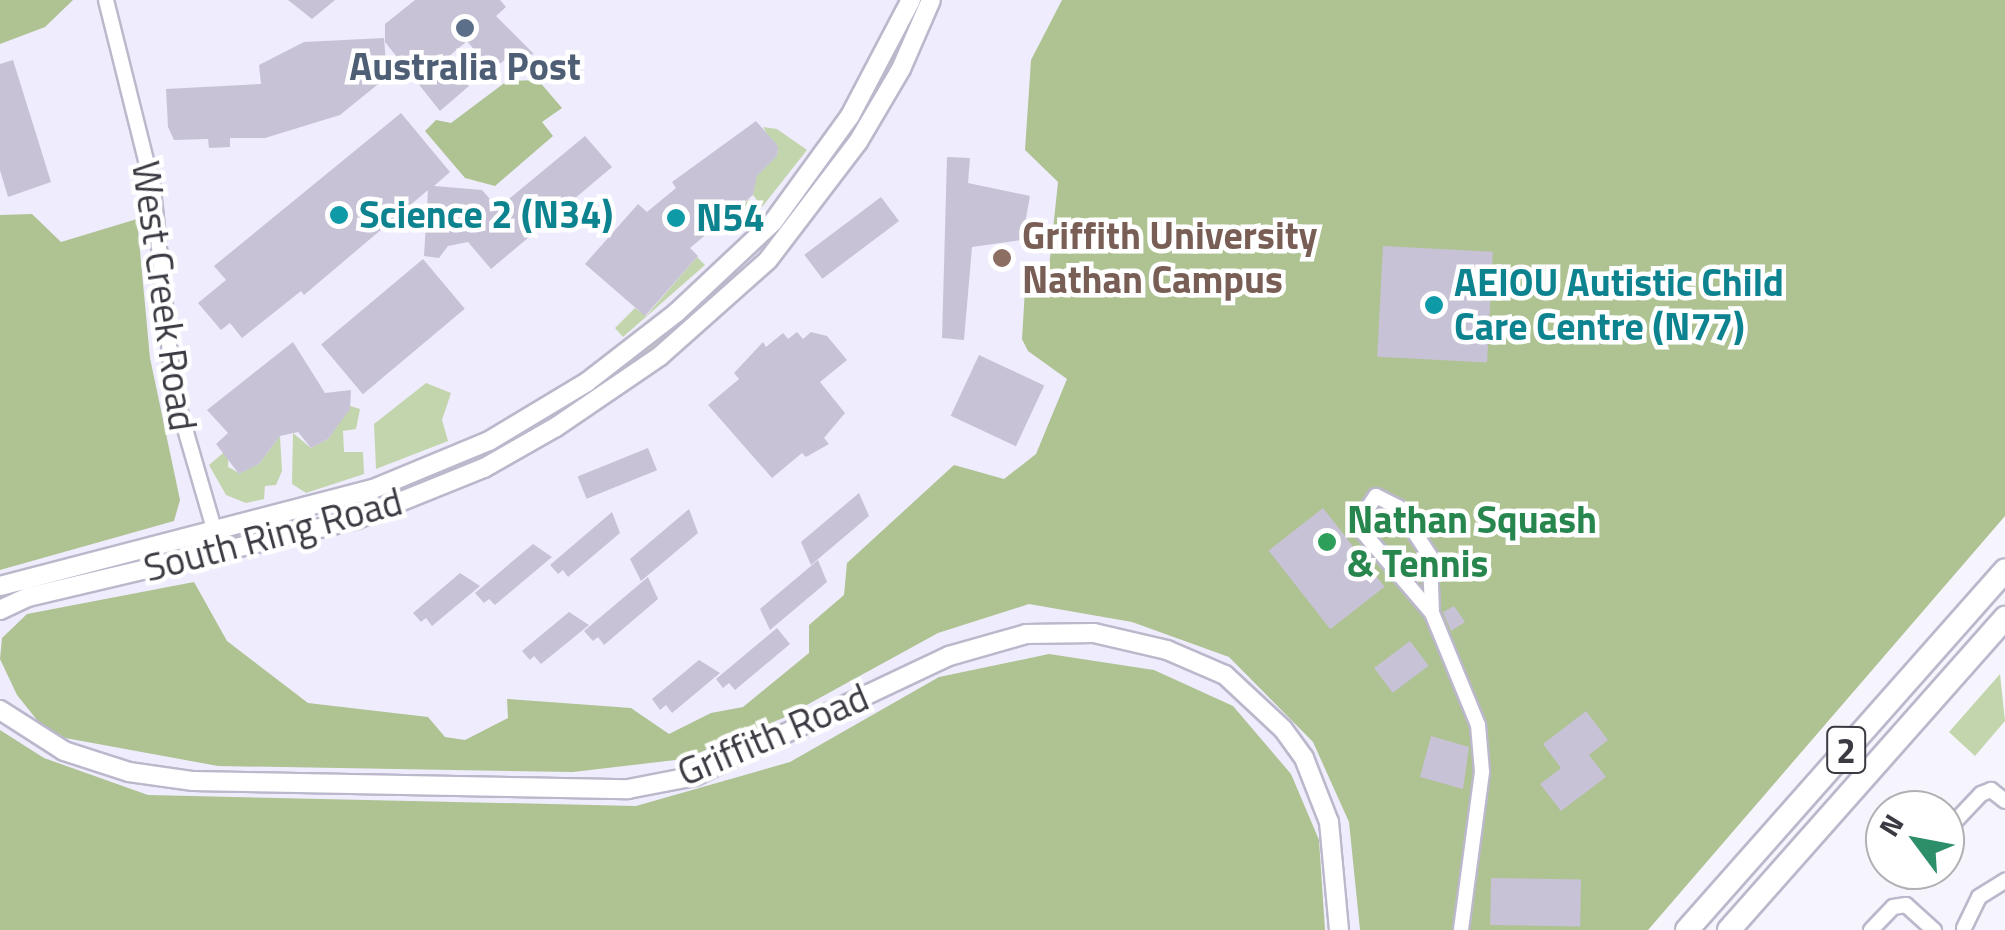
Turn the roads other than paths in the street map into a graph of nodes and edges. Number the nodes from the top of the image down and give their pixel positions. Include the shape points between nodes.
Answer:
1 (106, 0) edge
2 (912, 0) edge
3 (930, 0) edge
4 (214, 532) junction
5 (2005, 571) edge
6 (0, 586) edge
7 (0, 610) edge
8 (1432, 613) junction
9 (2005, 618) edge
10 (0, 694) edge
11 (0, 710) edge
12 (22, 727) junction
13 (2005, 802) edge
14 (1965, 811) edge
15 (2005, 881) edge
16 (1964, 928) dead end
17 (1339, 930) edge
18 (1461, 930) edge
19 (1687, 930) edge
20 (1729, 930) edge
21 (1871, 930) edge
22 (1934, 930) edge

1 - 4 street, West Creek Road via 153,188 174,391
2 - 4 street, South Ring Road via 850,116 773,222 676,313 587,382 489,441 381,486
3 - 7 street, South Ring Road via 901,69 858,142 768,260 660,356 556,427 484,468 356,520 28,597
4 - 6 street, South Ring Road
5 - 19 highway, 2
8 - 8 street via 1359,521 1376,496 1398,507 1430,556
8 - 18 street via 1482,750
9 - 20 highway, 2
10 - 12 street, Griffith Road
11 - 12 street, Griffith Road
12 - 17 street, Griffith Road via 64,751 128,772 193,781 628,789 728,762 948,656 1026,634 1094,633 1167,650 1225,675 1282,729 1304,758 1329,822
13 - 14 street via 1991,790
15 - 16 street via 1979,897
21 - 22 street via 1892,907 1906,905

